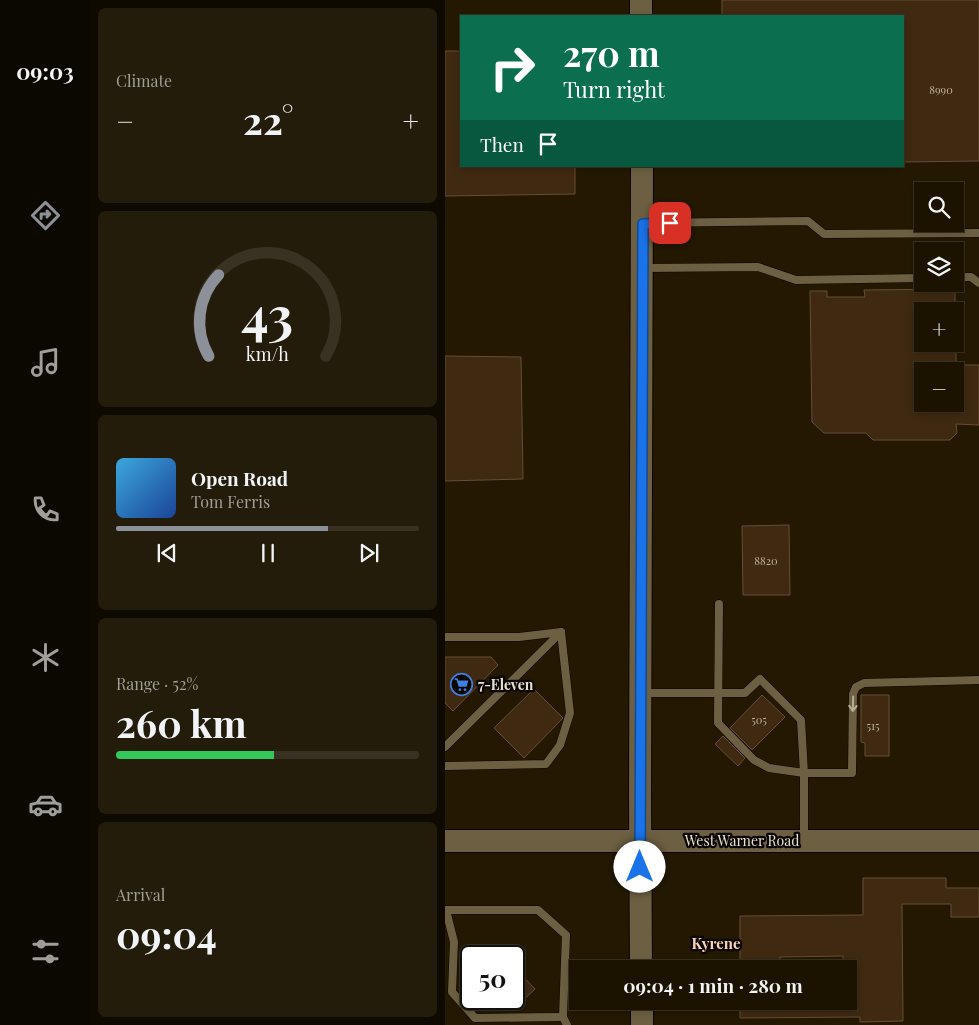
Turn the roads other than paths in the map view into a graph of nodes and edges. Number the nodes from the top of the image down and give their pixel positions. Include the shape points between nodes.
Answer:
1 (641, 0) edge
2 (641, 15) edge
3 (642, 167) edge
4 (643, 224) junction
5 (979, 233) edge
6 (643, 268) junction
7 (964, 277) edge
8 (914, 278) edge
9 (979, 283) edge
10 (719, 604) dead end
11 (561, 632) junction
12 (445, 637) edge
13 (979, 680) edge
14 (640, 693) junction
15 (718, 693) junction
16 (445, 746) edge
17 (445, 766) edge
18 (804, 773) junction
19 (640, 840) junction
20 (804, 840) junction
21 (445, 841) edge
22 (979, 841) edge
23 (445, 910) edge
24 (641, 960) edge
25 (642, 1010) edge
26 (563, 1017) junction
27 (567, 1025) edge
28 (642, 1025) edge

1 - 2 main road
3 - 4 main road
4 - 5 lane via 809,221 824,234
4 - 6 main road
6 - 8 lane via 758,267 797,280
6 - 14 main road
7 - 9 lane via 971,277
10 - 15 lane
11 - 12 lane via 519,637
11 - 16 lane
11 - 17 lane via 570,713 560,744 546,764
13 -> 18 lane via 864,683 853,694 852,773
14 - 15 lane
14 - 19 main road
15 - 18 lane via 718,723 754,760 769,768
15 - 18 lane via 745,693 760,679 801,720
18 - 20 lane
19 - 20 main road, West Warner Road
19 - 21 main road, West Warner Road
19 - 24 main road
20 - 22 main road, West Warner Road
23 - 26 lane via 454,942 452,992 475,1018
23 - 26 lane via 538,910 566,935
25 - 28 main road
26 - 27 lane

